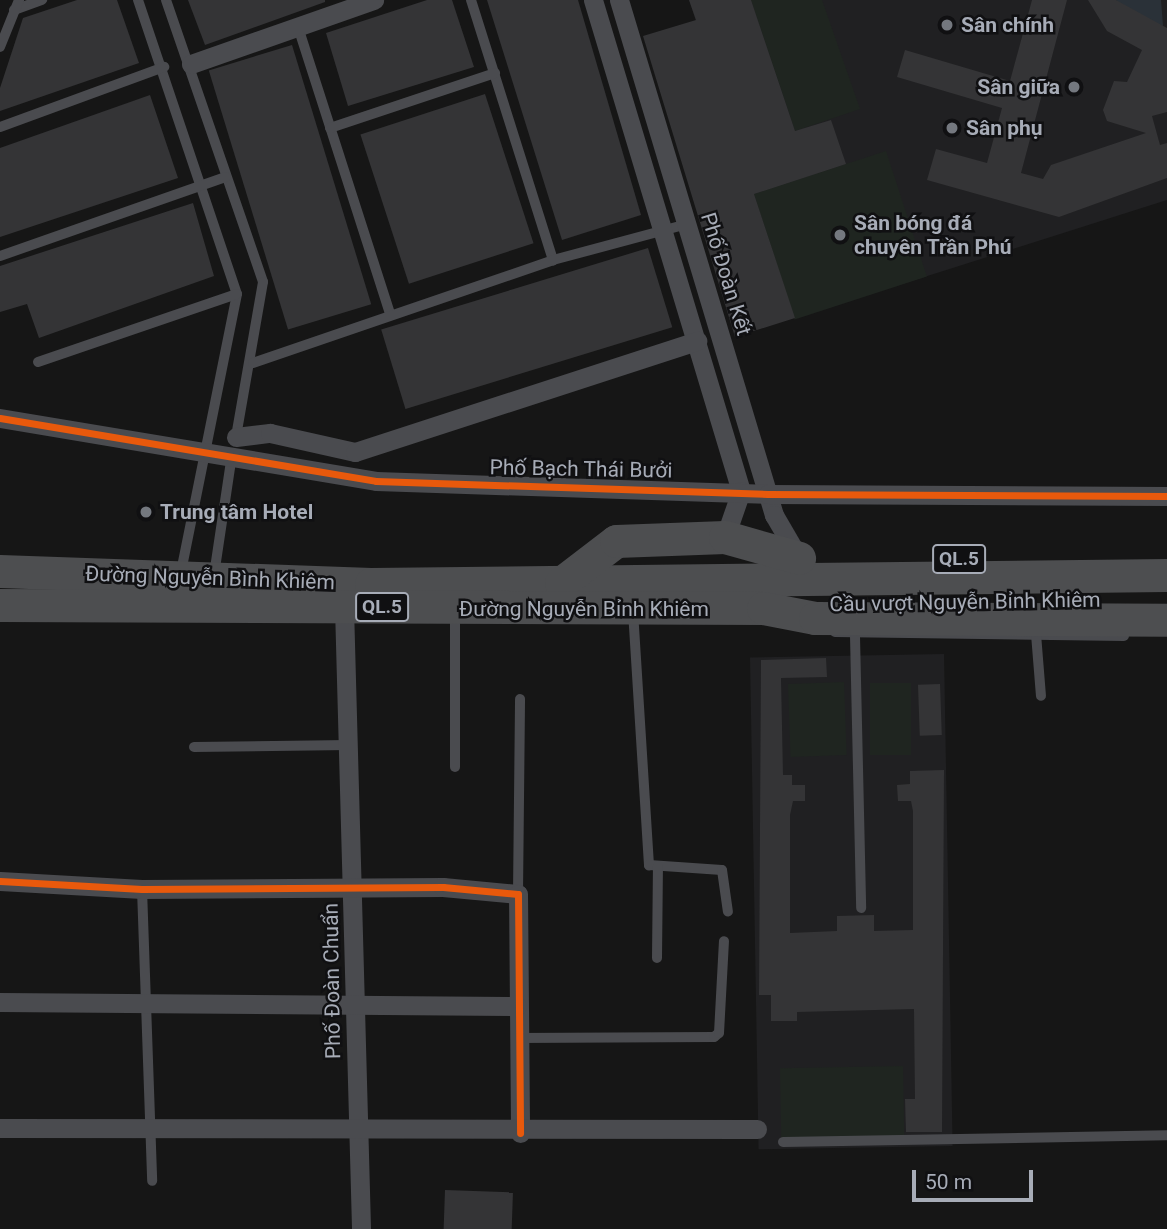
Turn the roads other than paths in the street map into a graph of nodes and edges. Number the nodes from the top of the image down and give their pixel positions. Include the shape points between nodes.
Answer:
1 (41, 0) edge
2 (138, 0) edge
3 (166, 0) edge
4 (374, 0) edge
5 (471, 0) edge
6 (593, 0) edge
7 (619, 0) edge
8 (17, 5) edge
9 (298, 27) junction
10 (0, 47) edge
11 (191, 64) junction
12 (164, 67) junction
13 (495, 74) junction
14 (0, 127) edge
15 (330, 128) junction
16 (226, 177) junction
17 (203, 184) junction
18 (687, 224) junction
19 (664, 232) junction
20 (0, 256) edge
21 (553, 260) junction
22 (237, 294) junction
23 (390, 313) junction
24 (697, 341) junction
25 (37, 362) dead end
26 (253, 363) junction
27 (0, 418) edge
28 (236, 437) junction
29 (202, 455) junction
30 (230, 459) junction
31 (741, 491) junction
32 (768, 494) junction
33 (1167, 496) edge
34 (725, 537) junction
35 (1167, 557) edge
36 (799, 558) junction
37 (0, 571) edge
38 (180, 575) junction
39 (1167, 575) edge
40 (214, 576) junction
41 (561, 583) junction
42 (760, 594) junction
43 (1167, 598) edge
44 (0, 605) edge
45 (344, 607) junction
46 (455, 608) junction
47 (633, 610) junction
48 (815, 618) junction
49 (1036, 629) junction
50 (1159, 631) edge
51 (855, 636) junction
52 (1041, 696) dead end
53 (520, 699) dead end
54 (349, 745) junction
55 (194, 747) dead end
56 (455, 767) dead end
57 (658, 866) junction
58 (0, 881) edge
59 (352, 886) junction
60 (142, 889) junction
61 (518, 894) junction
62 (861, 908) dead end
63 (728, 912) dead end
64 (724, 941) dead end
65 (657, 958) dead end
66 (0, 1002) edge
67 (355, 1003) junction
68 (144, 1006) junction
69 (517, 1006) junction
70 (517, 1038) junction
71 (0, 1128) edge
72 (757, 1129) dead end
73 (146, 1131) junction
74 (358, 1132) junction
75 (520, 1133) junction
76 (1167, 1135) edge
77 (783, 1142) dead end
78 (152, 1181) dead end
79 (361, 1229) edge

1 - 8 lane
2 - 12 lane
3 - 11 lane
4 - 9 street
5 - 13 lane
6 - 19 street
7 - 18 street, Phố Đoàn Kết
8 - 10 lane
9 - 11 street
9 - 15 lane
11 - 16 lane
12 - 14 lane
12 - 17 lane
13 - 15 lane
13 - 21 lane
15 - 23 lane
16 - 17 lane
16 - 26 lane via 263,282
17 - 20 lane
17 - 22 lane
18 - 19 lane
18 - 32 street, Phố Đoàn Kết
19 - 21 lane
19 - 24 street
21 - 23 lane
22 - 25 lane
22 - 29 lane
23 - 26 lane
24 - 28 street via 355,452 270,433
24 - 31 street
26 - 28 lane
27 - 29 street, Phố Bạch Thái Bưởi
28 - 30 lane
29 - 30 street, Phố Bạch Thái Bưởi
29 - 38 lane
30 - 31 street, Phố Bạch Thái Bưởi via 376,481
30 - 40 lane
31 - 32 street, Phố Bạch Thái Bưởi
31 - 34 street
32 - 33 street, Phố Bạch Thái Bưởi
32 - 36 street, Phố Đoàn Kết
34 - 36 highway
34 - 41 highway via 616,541
35 - 36 highway, Đường Nguyễn Bỉnh Khiêm / QL.5
36 - 42 highway, Đường Nguyễn Bỉnh Khiêm / QL.5
37 - 38 highway, Đường Nguyễn Bình Khiêm / QL.5
38 - 40 highway, Đường Nguyễn Bình Khiêm / QL.5
39 - 42 highway, Cầu vượt Nguyễn Bỉnh Khiêm / QL.5
40 - 41 highway, Đường Nguyễn Bình Khiêm / QL.5 via 371,584
41 - 42 highway, Đường Nguyễn Bình Khiêm / QL.5
42 - 43 highway, Cầu vượt Nguyễn Bỉnh Khiêm / QL.5
42 - 47 highway, Đường Nguyễn Bỉnh Khiêm / QL.5
42 - 48 highway, Đường Nguyễn Bỉnh Khiêm / QL.5
44 - 45 highway, Đường Nguyễn Bỉnh Khiêm / QL.5
45 - 46 highway, Đường Nguyễn Bỉnh Khiêm / QL.5
45 - 54 street, Phố Đoàn Chuẩn
46 - 47 highway, Đường Nguyễn Bỉnh Khiêm / QL.5
46 - 56 lane
47 - 57 lane via 649,866
48 - 49 highway, Đường Nguyễn Bỉnh Khiêm / QL.5
48 - 51 lane via 831,632
49 - 50 highway, Đường Nguyễn Bỉnh Khiêm / QL.5
49 - 51 lane
49 - 52 lane
51 - 62 lane
53 - 61 lane
54 - 55 lane
54 - 59 street, Phố Đoàn Chuẩn
57 - 63 lane via 722,870
57 - 65 lane
58 - 60 street
59 - 60 street
59 - 61 street
59 - 67 street, Phố Đoàn Chuẩn
60 - 68 lane
61 - 69 street
64 - 70 lane via 714,1038
66 - 68 street
67 - 68 street
67 - 69 street
67 - 74 street, Phố Đoàn Chuẩn
68 - 73 lane
69 - 70 street
70 - 75 street
71 - 73 street
72 - 75 street
73 - 74 street
73 - 78 lane
74 - 75 street
74 - 79 street, Phố Đoàn Chuẩn
76 - 77 lane

